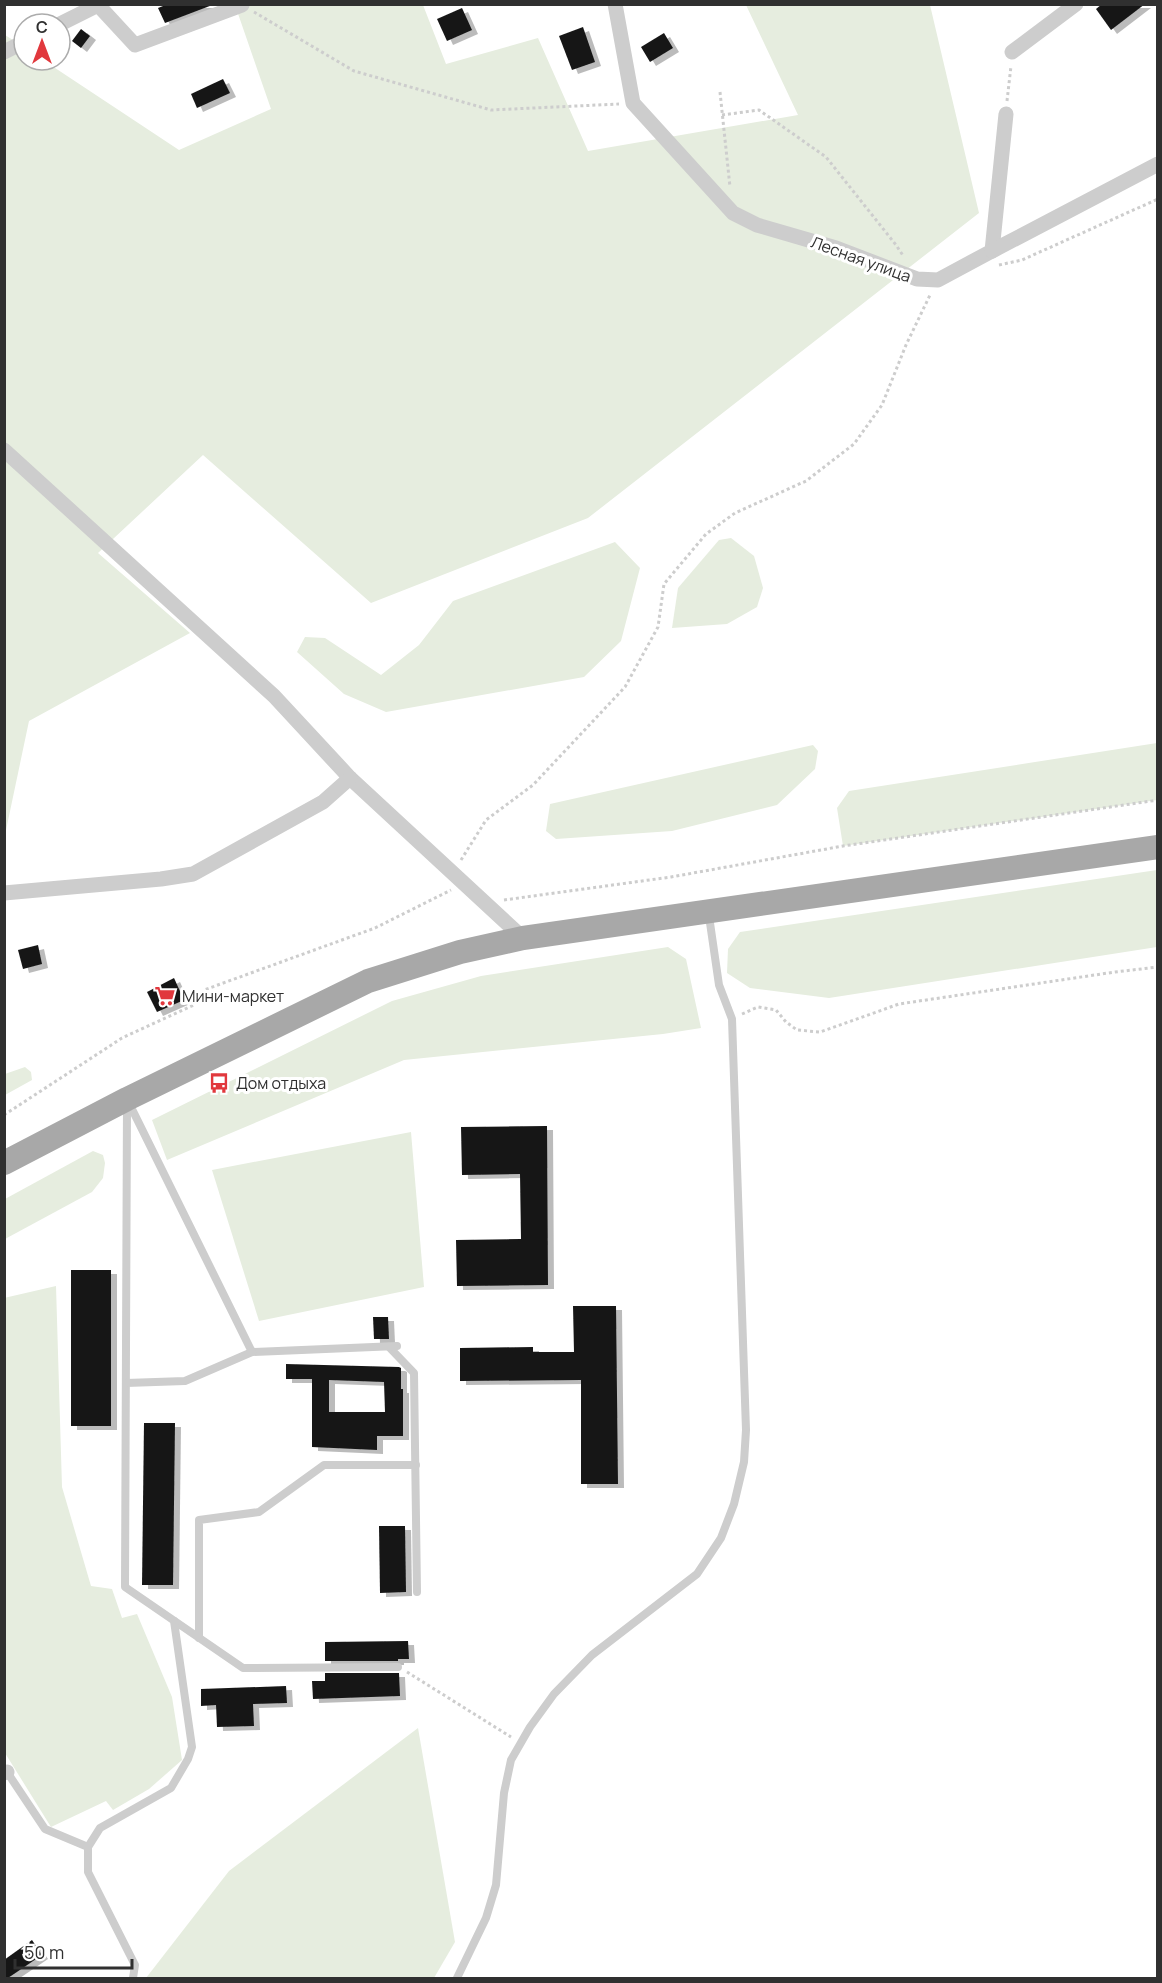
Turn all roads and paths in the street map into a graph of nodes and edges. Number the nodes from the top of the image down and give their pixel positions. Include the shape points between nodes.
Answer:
1 (615, 4) edge
2 (242, 5) edge
3 (1074, 5) edge
4 (72, 18) edge
5 (1012, 52) joint
6 (720, 92) dead end
7 (633, 103) junction
8 (1006, 114) joint
9 (722, 115) junction
10 (1158, 164) edge
11 (1158, 199) edge
12 (733, 213) junction
13 (992, 251) junction
14 (990, 267) dead end
15 (917, 279) junction
16 (938, 280) junction
17 (4, 450) edge
18 (350, 778) junction
19 (1158, 800) edge
20 (1158, 847) edge
21 (453, 872) junction
22 (465, 883) junction
23 (4, 893) edge
24 (485, 902) junction
25 (708, 911) junction
26 (523, 938) junction
27 (1158, 968) edge
28 (732, 1018) junction
29 (127, 1099) junction
30 (4, 1115) edge
31 (4, 1163) edge
32 (252, 1352) junction
33 (126, 1383) junction
34 (416, 1465) junction
35 (417, 1592) dead end
36 (174, 1621) junction
37 (199, 1638) junction
38 (398, 1666) joint
39 (521, 1743) junction
40 (5, 1771) edge
41 (88, 1847) junction
42 (133, 1978) edge
43 (457, 1978) edge

1 - 7 street
2 - 4 street via 135,45 98,5
2 - 7 path via 354,71 491,110
3 - 5 street
5 - 8 path
6 - 9 path
7 - 12 street, Лесная улица
8 - 13 street
9 - 12 path
9 - 15 path via 759,110 826,157 896,245
10 - 13 street
11 - 14 path via 1022,260
12 - 15 street, Лесная улица via 757,225 836,248
13 - 16 street
15 - 16 street, Лесная улица
16 - 21 path via 882,405 854,444 806,481 735,513 706,534 664,584 658,627 625,687 533,785 486,820
17 - 18 street via 274,696
18 - 21 street
18 - 23 street via 323,802 193,874
19 - 24 path via 843,846 671,877
20 - 25 main road
21 - 22 street
22 - 24 street
22 - 30 path via 375,928 204,990 194,1005 122,1038
24 - 26 street
25 - 26 main road
25 - 28 lane via 719,985
26 - 29 main road via 460,952 368,981
27 - 28 path via 899,1004 820,1032 797,1030 776,1010 758,1007
28 - 39 lane via 746,1430 744,1462 734,1504 721,1538 697,1574 592,1655 555,1694
29 - 31 main road
29 - 32 lane
29 - 33 lane
32 - 33 lane via 185,1381
32 - 34 lane via 393,1347 414,1372
33 - 36 lane via 124,1587
34 - 35 lane
34 - 37 lane via 324,1465 259,1512 200,1520
36 - 37 lane
36 - 41 lane via 192,1747 188,1759 171,1788 100,1828
37 - 38 lane via 243,1668
38 - 39 path
39 - 43 lane via 511,1761 504,1793 496,1885 486,1918
40 - 41 lane via 45,1829
41 - 42 lane via 88,1872 135,1965

